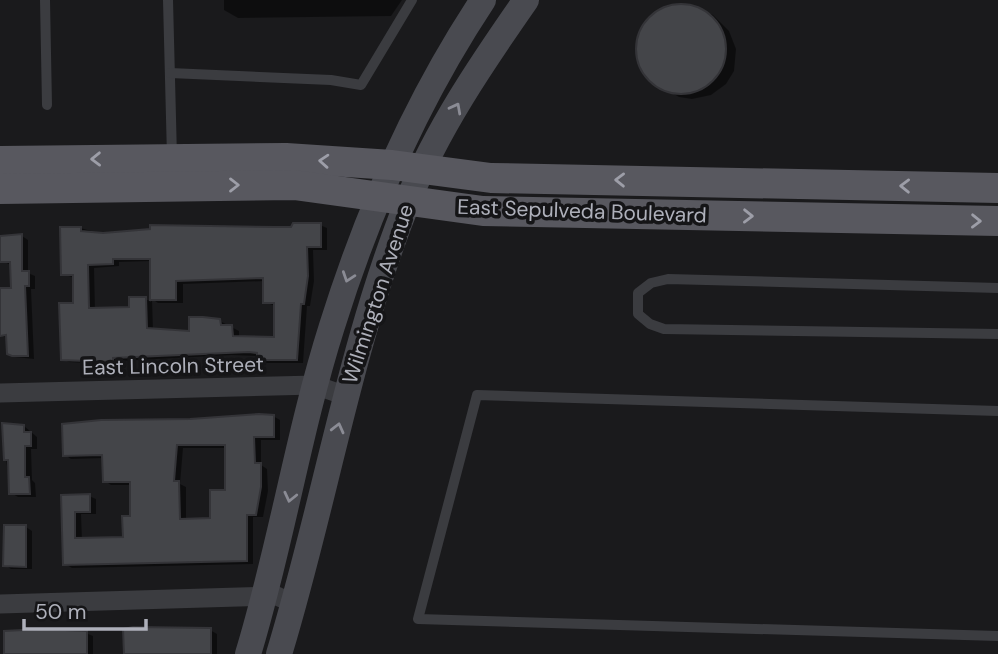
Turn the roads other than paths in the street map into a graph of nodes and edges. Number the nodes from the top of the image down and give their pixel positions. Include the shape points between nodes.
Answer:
1 (45, 0) edge
2 (168, 0) edge
3 (412, 0) edge
4 (483, 0) edge
5 (526, 0) edge
6 (170, 73) junction
7 (47, 105) dead end
8 (0, 161) edge
9 (392, 165) junction
10 (423, 168) junction
11 (172, 172) junction
12 (998, 188) edge
13 (0, 189) edge
14 (378, 196) junction
15 (408, 199) junction
16 (998, 221) edge
17 (998, 288) edge
18 (998, 334) edge
19 (315, 385) junction
20 (0, 393) edge
21 (346, 396) junction
22 (998, 411) edge
23 (265, 597) junction
24 (0, 604) edge
25 (294, 604) junction
26 (998, 636) edge
27 (248, 654) edge
28 (279, 654) edge

1 - 7 lane
2 - 6 lane
3 - 6 lane via 361,85
4 - 9 main road, Wilmington Avenue via 438,74
10 -> 5 main road, Wilmington Avenue via 465,90
6 - 11 lane
11 -> 8 main road, East Sepulveda Boulevard
9 - 10 main road, East Sepulveda Boulevard
9 -> 11 main road, East Sepulveda Boulevard via 286,158
9 - 14 main road, Wilmington Avenue
12 -> 10 main road, East Sepulveda Boulevard via 491,178
10 - 15 main road, Wilmington Avenue
11 - 13 main road, East Sepulveda Boulevard
11 -> 14 main road, East Sepulveda Boulevard
14 - 15 main road, East Sepulveda Boulevard
14 -> 19 main road, Wilmington Avenue
15 -> 16 main road, East Sepulveda Boulevard via 483,211
15 - 21 main road, Wilmington Avenue via 361,336
17 - 18 lane via 668,279 651,283 638,293 638,314 664,329
19 - 20 street, East Lincoln Street
19 - 21 street, East Lincoln Street
19 -> 23 main road, Wilmington Avenue
25 -> 21 main road, Wilmington Avenue
22 - 26 lane via 477,394 418,619
23 - 24 street
23 - 25 street via 277,596
23 - 27 main road, Wilmington Avenue
25 - 28 main road, Wilmington Avenue

